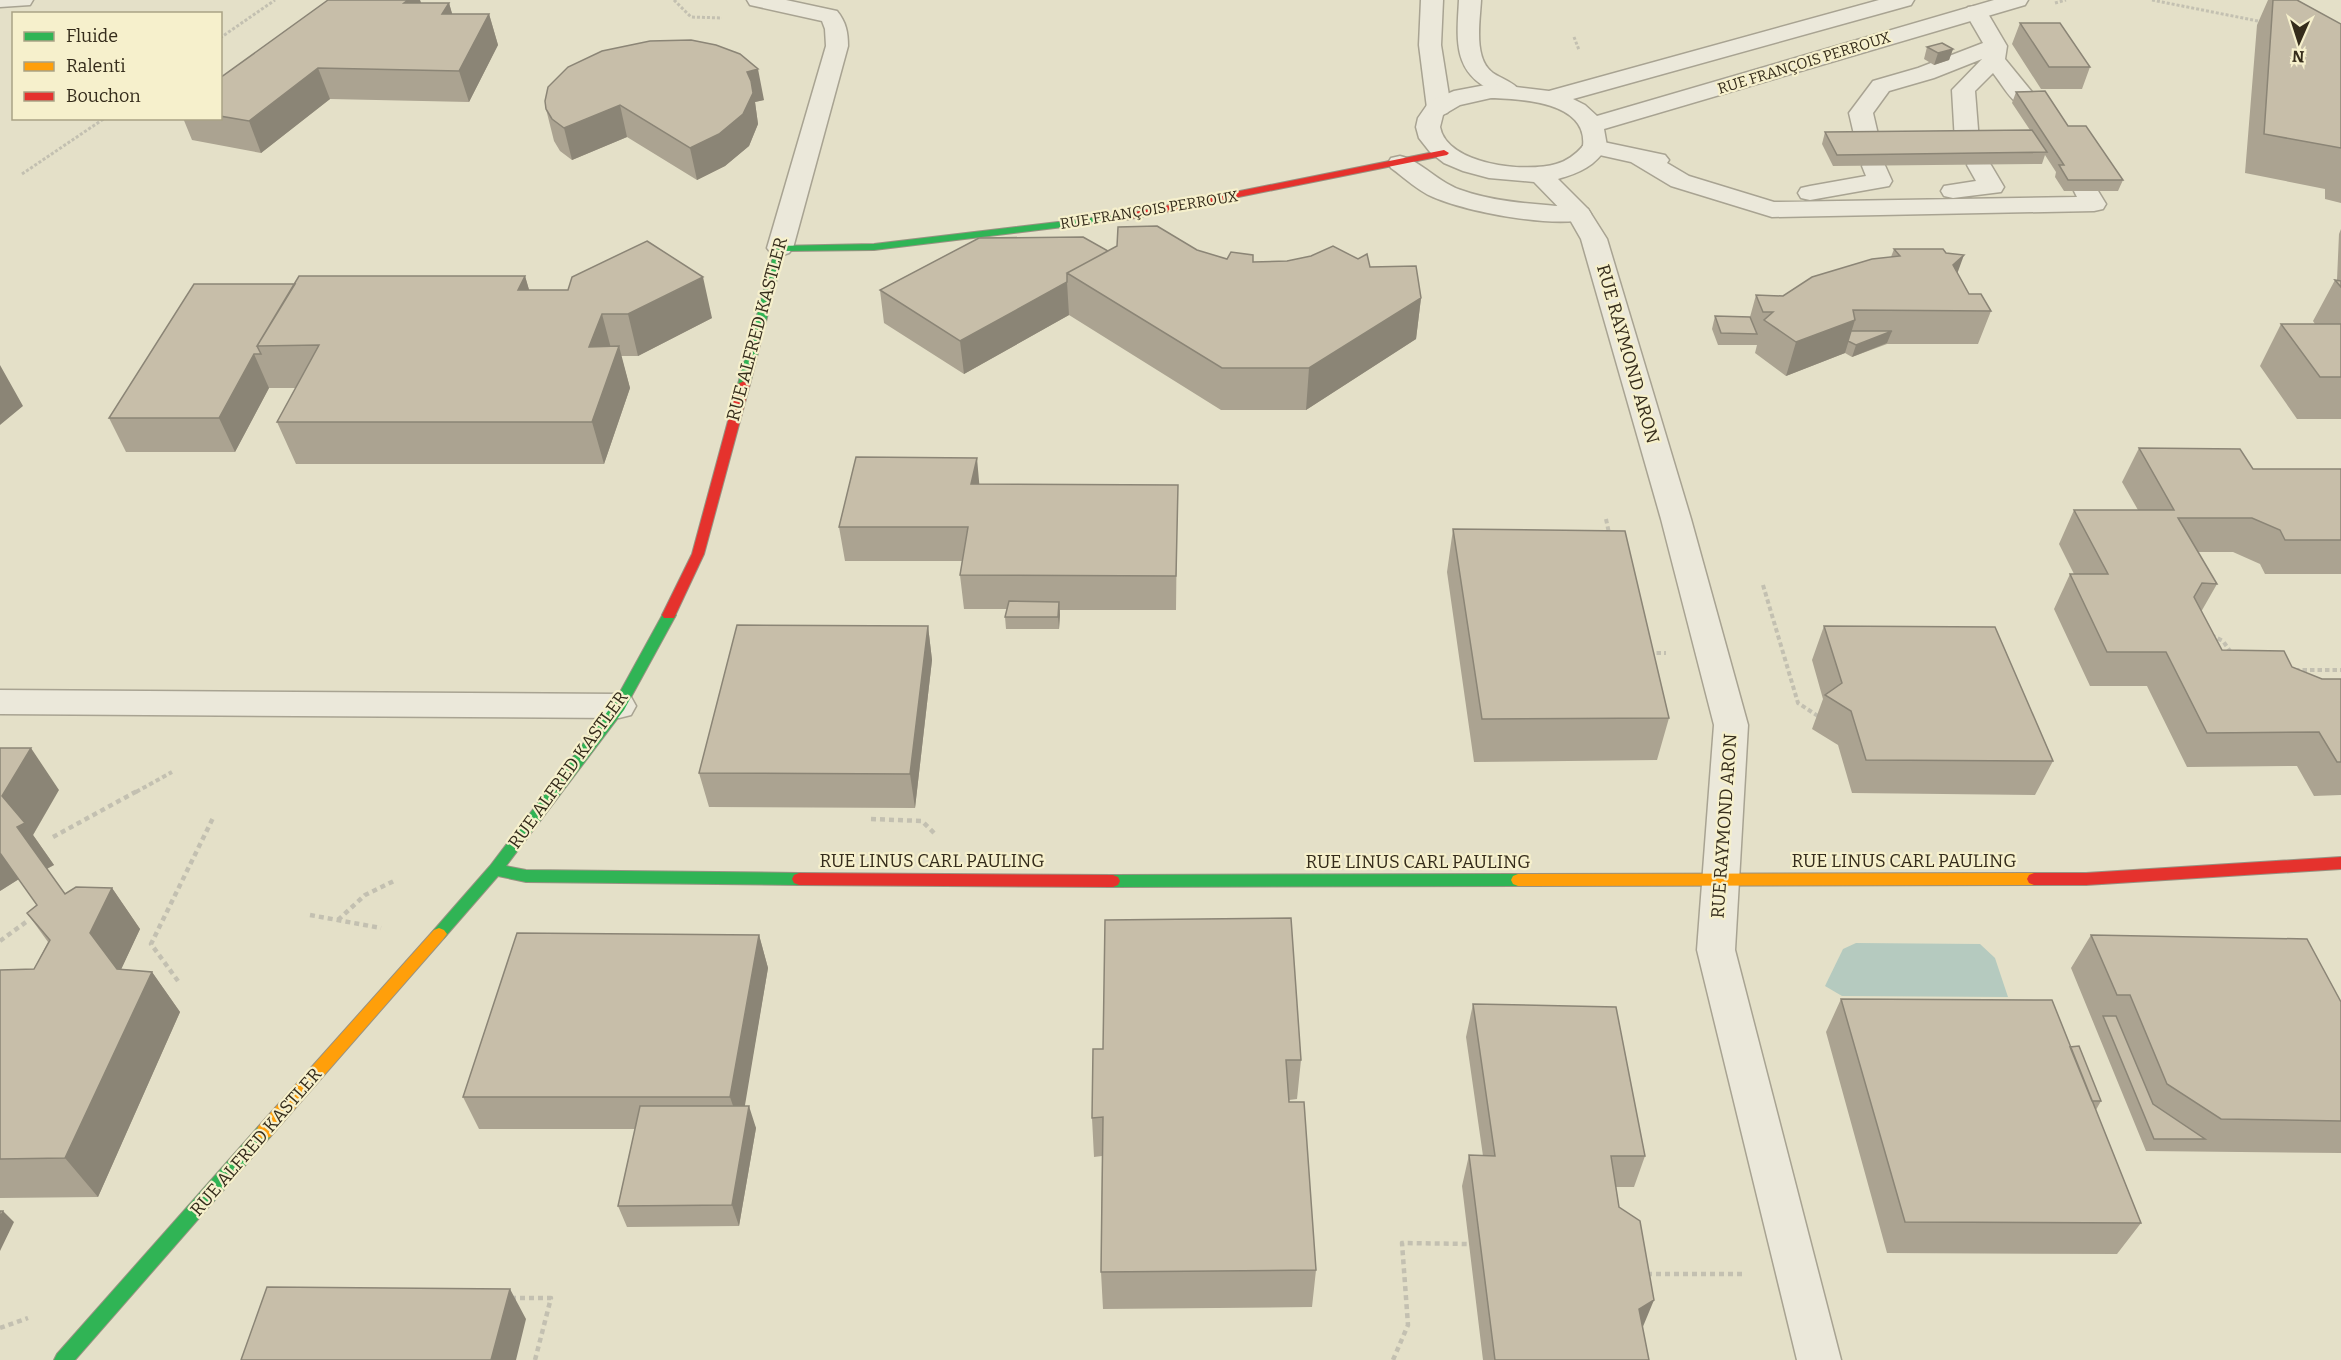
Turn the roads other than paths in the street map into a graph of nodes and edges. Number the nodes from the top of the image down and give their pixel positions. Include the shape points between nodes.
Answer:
1 (22, 0) edge
2 (758, 0) edge
3 (1432, 0) edge
4 (1470, 0) edge
5 (1903, 0) edge
6 (2017, 0) edge
7 (0, 1) edge
8 (1976, 12) junction
9 (1995, 53) junction
10 (1509, 91) junction
11 (1551, 98) junction
12 (2029, 103) edge
13 (1439, 108) junction
14 (1593, 136) junction
15 (1967, 142) edge
16 (1444, 153) junction
17 (1635, 154) junction
18 (1400, 163) junction
19 (1979, 165) edge
20 (1540, 174) junction
21 (2086, 191) edge
22 (1805, 194) junction
23 (1579, 214) junction
24 (780, 248) junction
25 (0, 702) edge
26 (619, 706) junction
27 (2341, 863) edge
28 (495, 870) junction
29 (1722, 880) junction
30 (63, 1360) edge
31 (1819, 1360) edge

1 - 7 street
2 - 24 street, RUE ALFRED KASTLER via 829,16 834,20 837,36
3 - 13 street via 1431,53
4 - 10 street via 1472,59 1481,74
5 - 11 street, RUE FRANÇOIS PERROUX
6 - 8 street, RUE FRANÇOIS PERROUX
8 - 9 street
8 - 14 street, RUE FRANÇOIS PERROUX
9 - 12 street
9 - 15 street via 1963,90
9 - 22 street via 1881,86 1861,113 1880,181
10 - 11 street
10 - 13 street via 1464,95
11 - 14 street via 1574,108
13 - 16 street via 1430,118 1428,128 1432,141
14 - 17 street
14 - 20 street via 1582,160
16 - 18 street, RUE FRANÇOIS PERROUX
16 - 20 street via 1470,167 1495,173
17 - 21 street via 1680,181 1772,210 2094,204
17 - 22 street via 1742,183
18 - 23 street via 1441,191 1553,215
18 - 24 street, RUE FRANÇOIS PERROUX via 1115,219 874,247
19 - 22 street via 1992,186 1877,197
20 - 23 street, RUE RAYMOND ARON
23 - 29 street, RUE RAYMOND ARON via 1594,239 1731,725
24 - 26 street, RUE ALFRED KASTLER via 698,554 655,644
25 - 26 street
26 - 28 street, RUE ALFRED KASTLER
27 - 29 street, RUE LINUS CARL PAULING via 2086,879
28 - 29 street, RUE LINUS CARL PAULING via 526,876 949,881
28 - 30 street, RUE ALFRED KASTLER
29 - 31 street, RUE RAYMOND ARON via 1716,950

